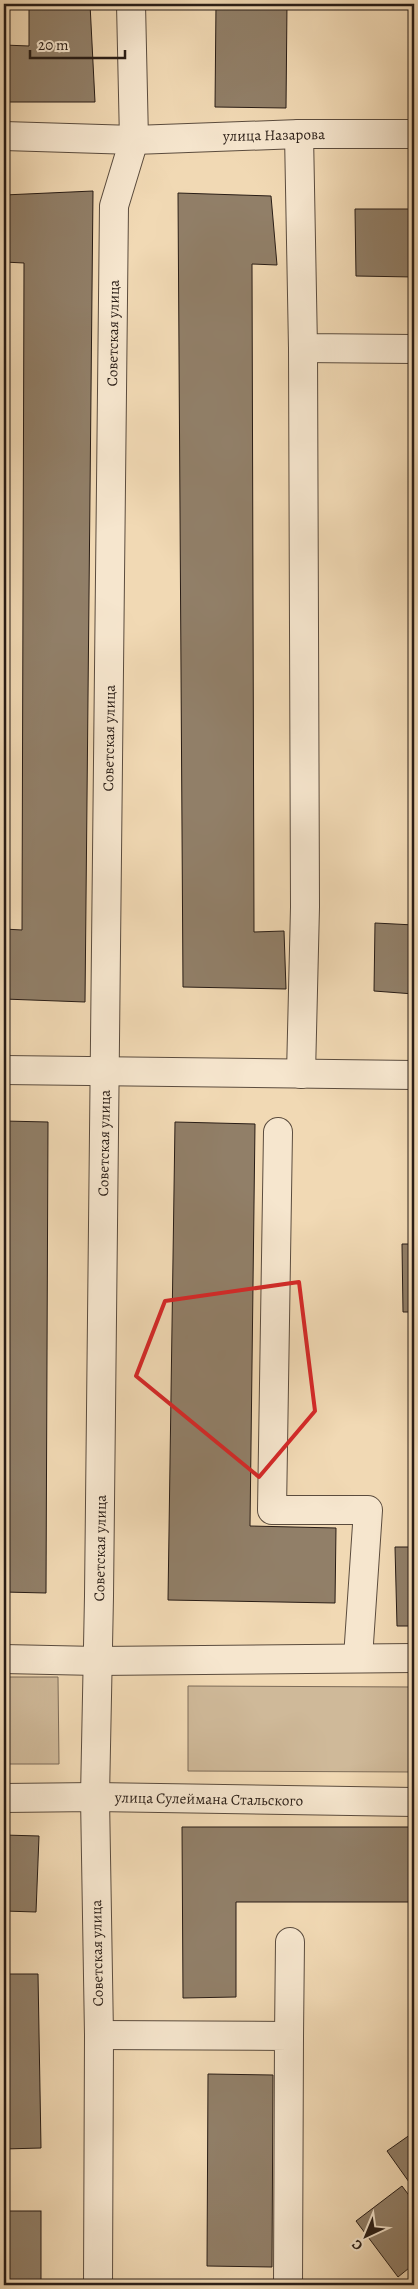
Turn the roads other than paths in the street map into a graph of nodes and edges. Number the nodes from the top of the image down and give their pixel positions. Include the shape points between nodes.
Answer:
1 (131, 4) edge
2 (299, 134) junction
3 (414, 134) edge
4 (4, 136) edge
5 (134, 140) junction
6 (303, 348) junction
7 (414, 349) edge
8 (4, 1070) edge
9 (105, 1072) junction
10 (302, 1074) junction
11 (414, 1076) edge
12 (278, 1132) dead end
13 (358, 1658) junction
14 (414, 1658) edge
15 (4, 1659) edge
16 (96, 1661) junction
17 (95, 1797) junction
18 (4, 1798) edge
19 (414, 1802) edge
20 (290, 1942) dead end
21 (99, 2035) junction
22 (289, 2036) junction
23 (98, 2285) edge
24 (288, 2285) edge

1 - 5 street, Советская улица
2 - 3 street, улица Назарова
2 - 5 street, улица Назарова
2 - 6 street
4 - 5 street, улица Назарова
5 - 9 street, Советская улица via 114,206
6 - 7 street
6 - 10 street via 305,907
8 - 9 street
9 - 10 street
9 - 16 street, Советская улица
10 - 11 street
12 - 13 street via 272,1510 368,1510
13 - 14 street
13 - 16 street
15 - 16 street
16 - 17 street, Советская улица
17 - 18 street, улица Сулеймана Стальского
17 - 19 street, улица Сулеймана Стальского
17 - 21 street, Советская улица
20 - 22 street
21 - 22 street
21 - 23 street, Советская улица
22 - 24 street

